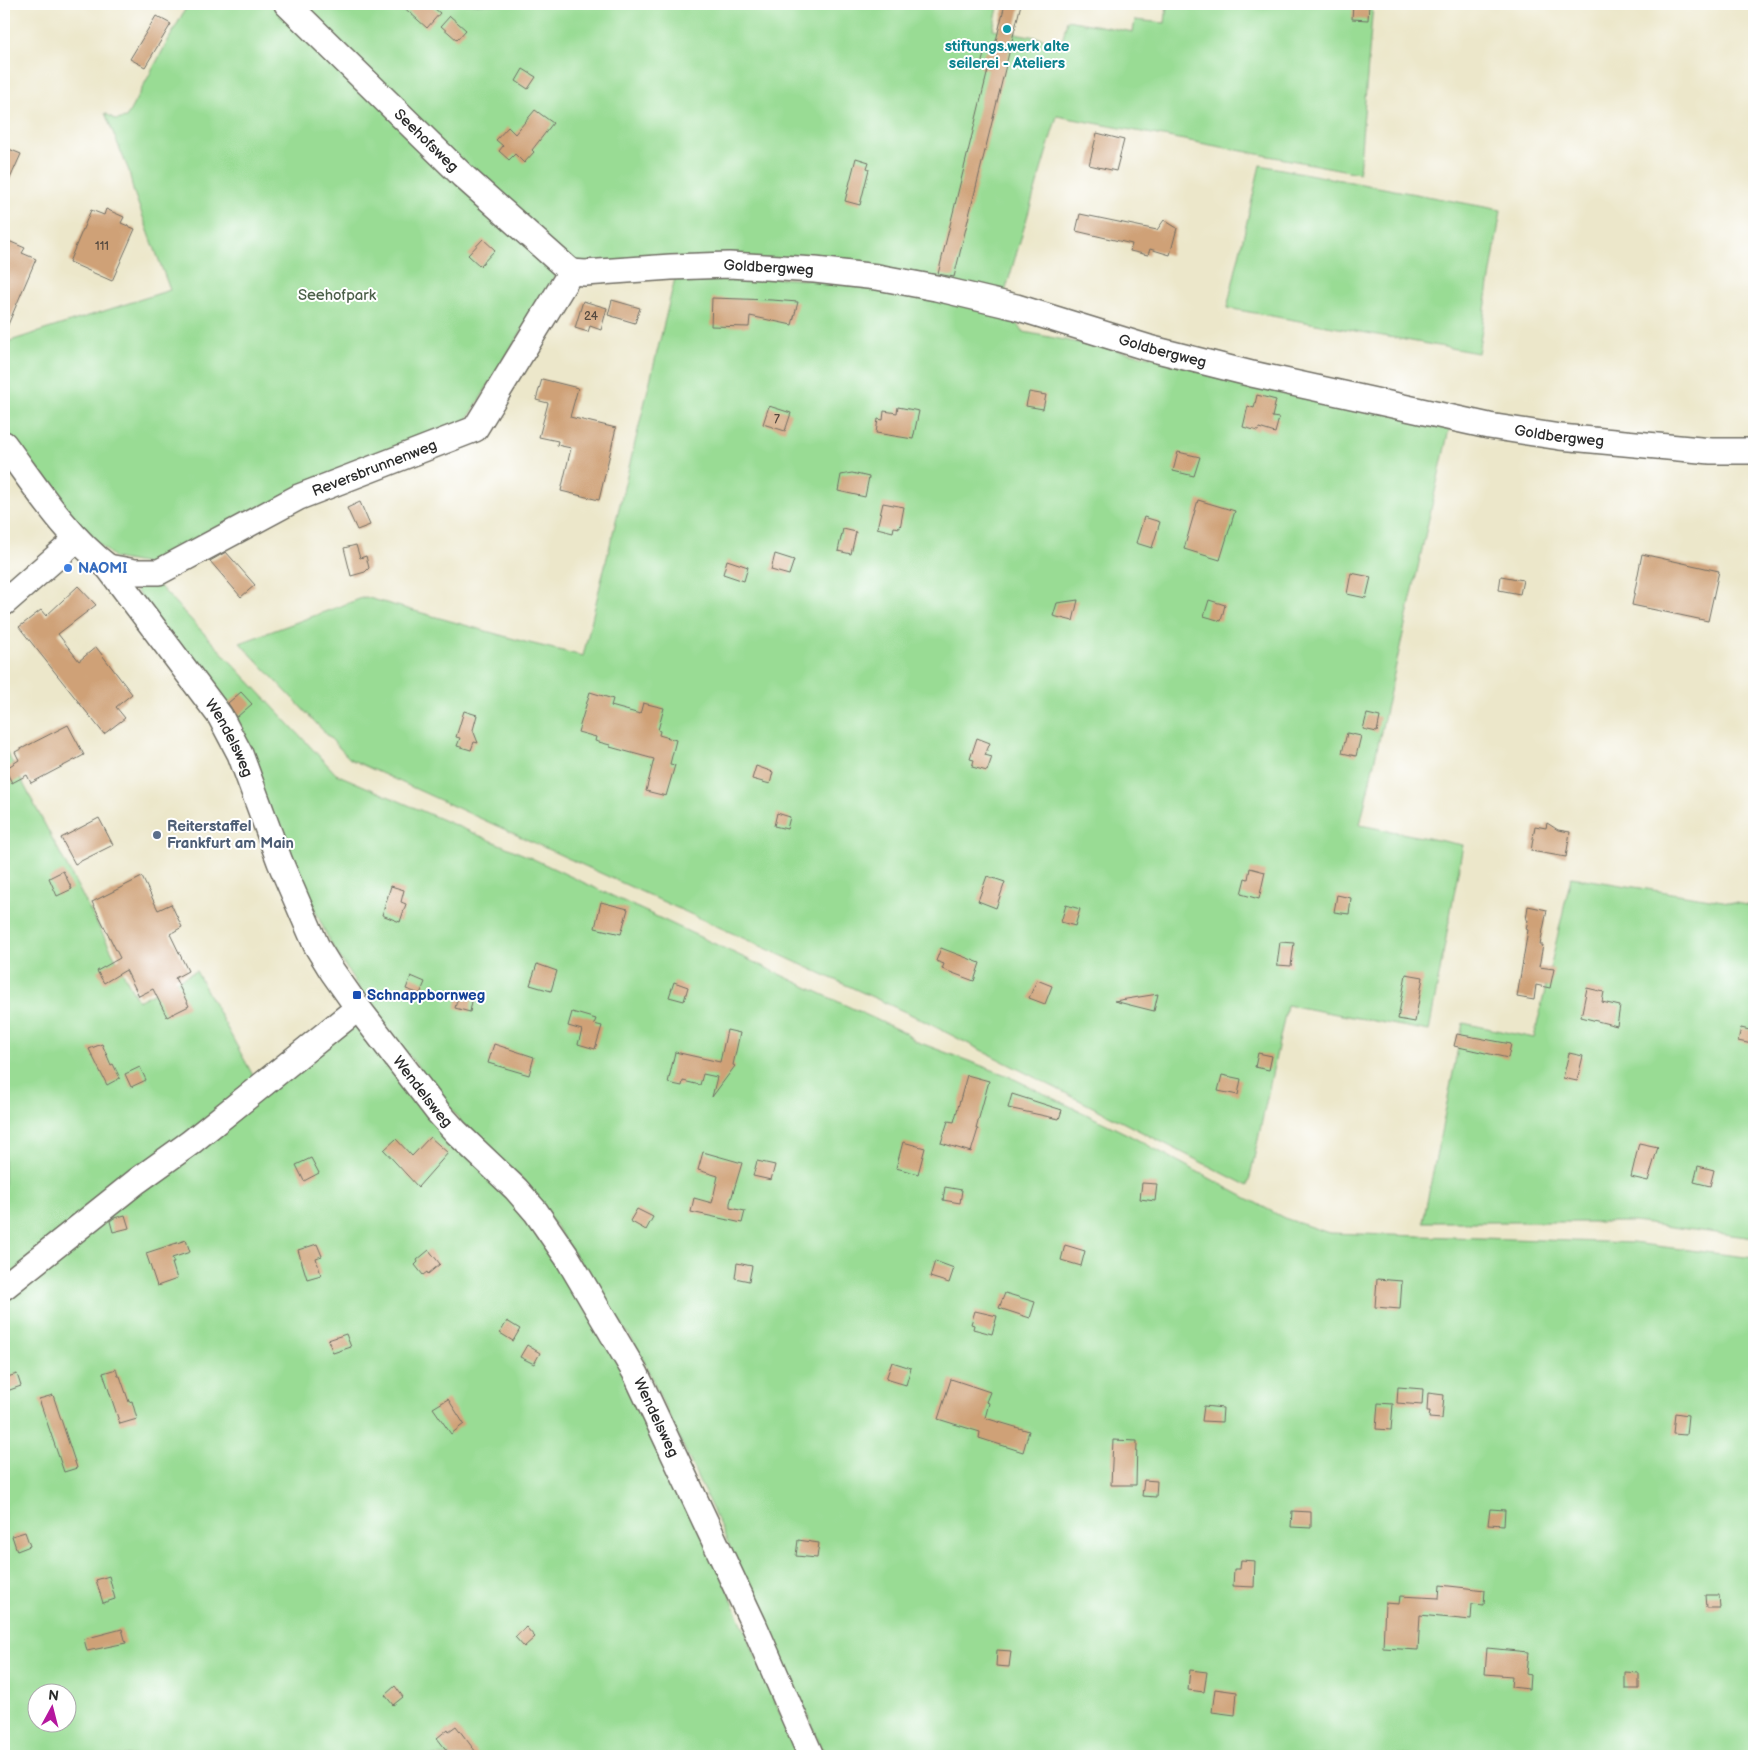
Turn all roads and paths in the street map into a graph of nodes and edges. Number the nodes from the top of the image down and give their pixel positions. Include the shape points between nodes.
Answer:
1 (287, 4) edge
2 (571, 272) junction
3 (4, 444) edge
4 (1753, 451) edge
5 (77, 539) junction
6 (108, 567) junction
7 (4, 603) edge
8 (358, 1008) junction
9 (4, 1287) edge
10 (811, 1756) edge

1 - 2 street, Seehofsweg via 463,176
2 - 4 street, Goldbergweg via 729,265 877,277 1016,308 1149,348 1252,374 1489,426 1560,437 1711,451
2 - 6 street, Reversbrunnenweg via 475,428 298,497 159,572
3 - 5 street, Wendelsweg
5 - 6 street, Wendelsweg
5 - 7 street
6 - 8 street, Wendelsweg via 220,716 240,754 280,862 316,945
8 - 9 street
8 - 10 street, Wendelsweg via 438,1112 526,1200 567,1257 636,1374 754,1625

